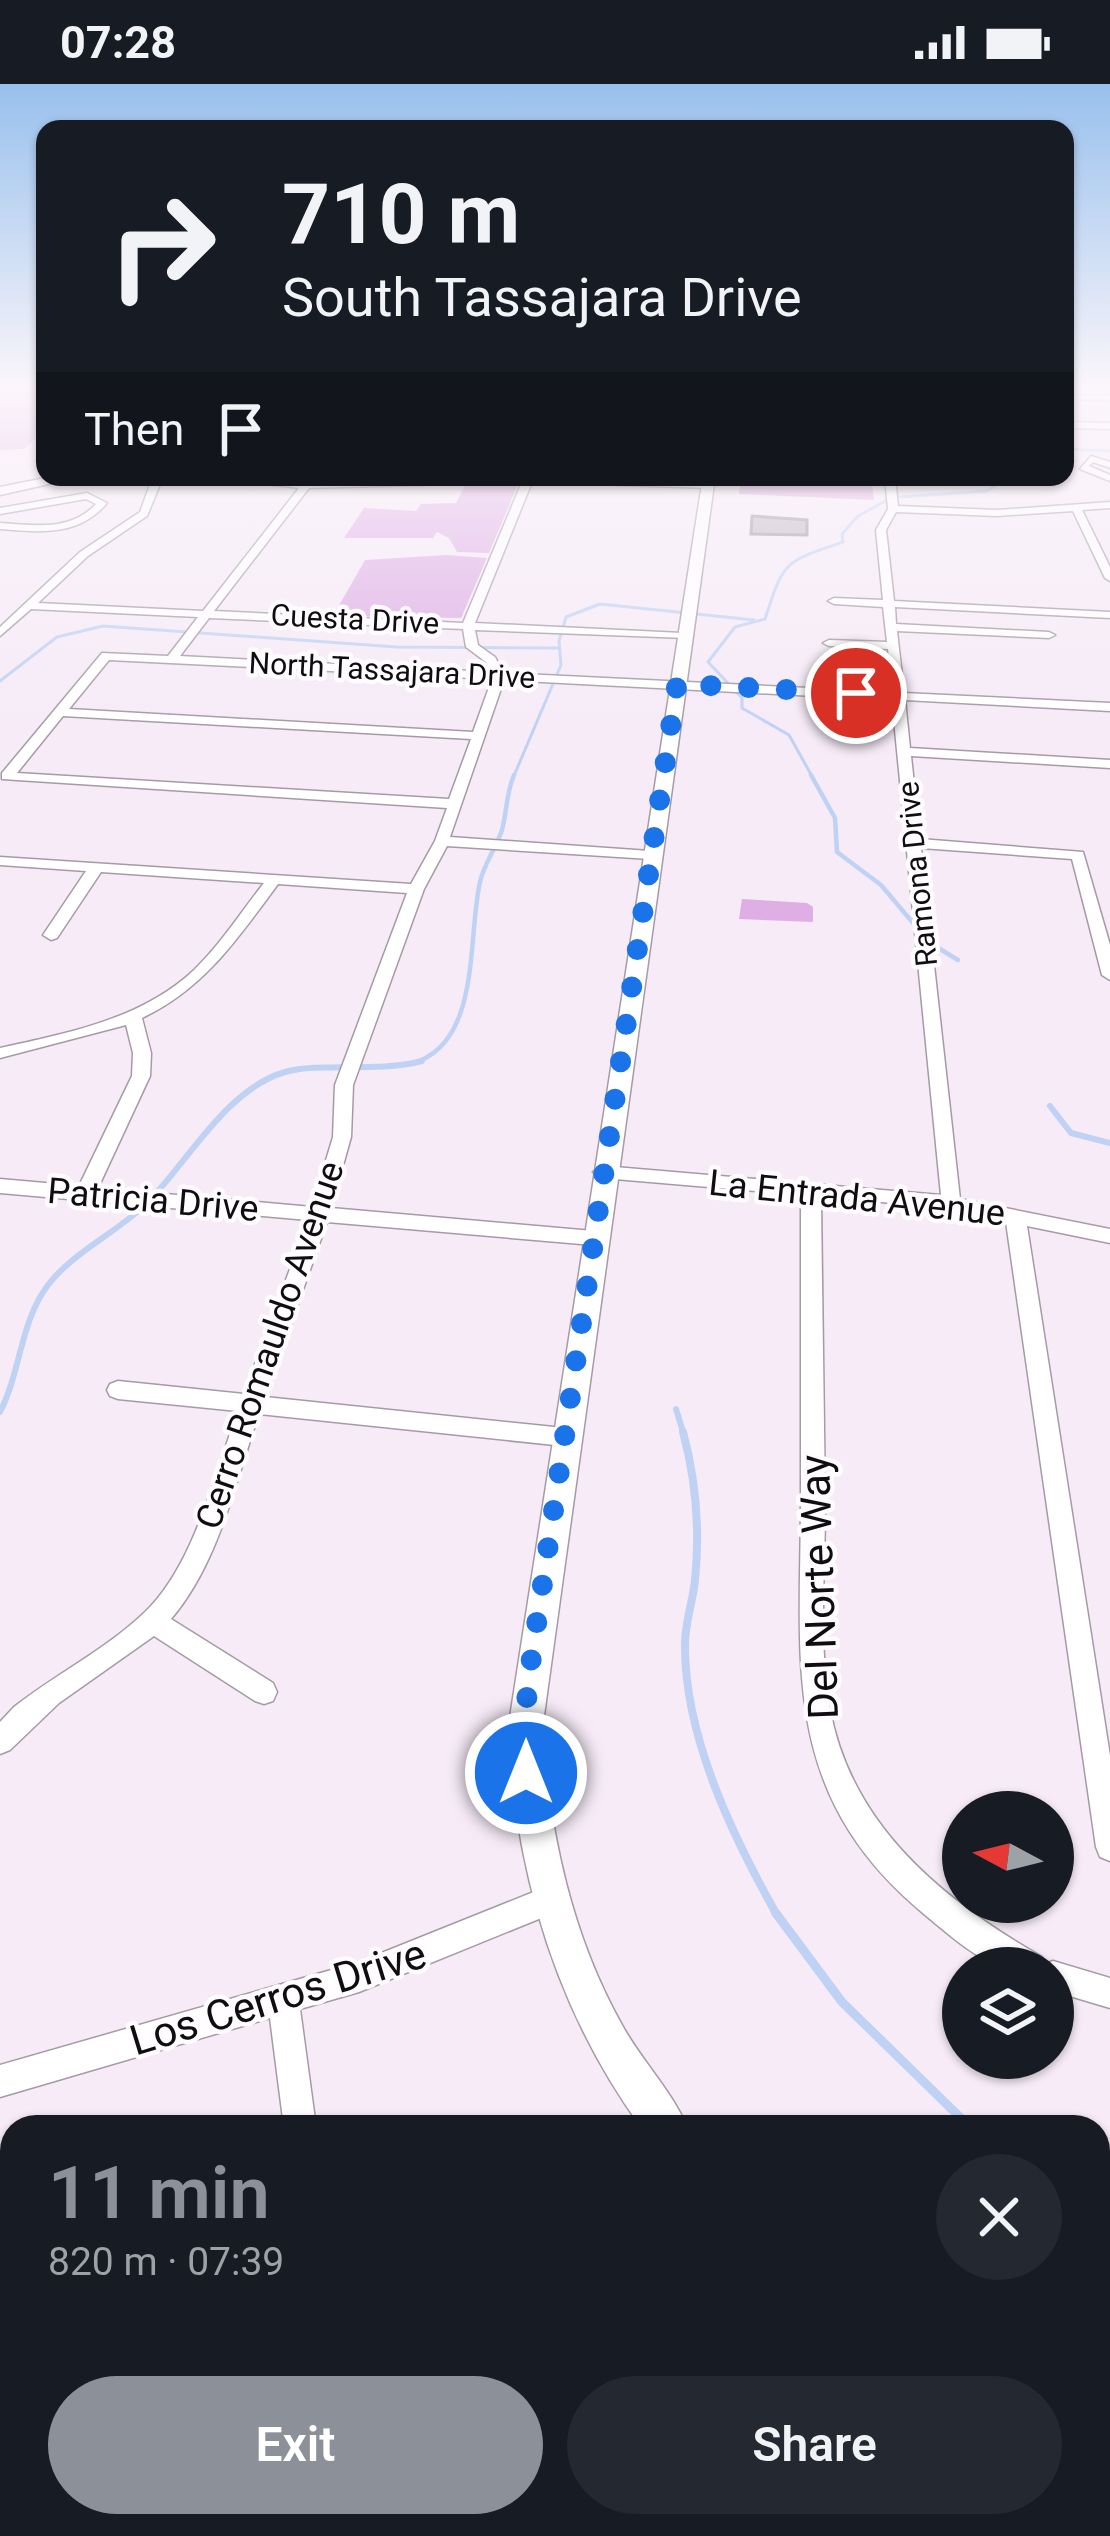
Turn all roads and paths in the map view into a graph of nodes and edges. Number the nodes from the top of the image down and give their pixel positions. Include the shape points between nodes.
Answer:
1 (61, 500) edge
2 (96, 500) edge
3 (150, 500) edge
4 (294, 500) edge
5 (520, 500) edge
6 (705, 500) edge
7 (892, 500) edge
8 (1076, 505) junction
9 (1110, 505) edge
10 (893, 509) junction
11 (0, 511) edge
12 (90, 517) junction
13 (137, 520) junction
14 (0, 526) edge
15 (1110, 578) edge
16 (834, 601) dead end
17 (889, 604) junction
18 (29, 607) junction
19 (208, 611) junction
20 (1110, 615) edge
21 (6, 621) edge
22 (468, 626) junction
23 (891, 627) junction
24 (0, 633) edge
25 (1049, 635) dead end
26 (682, 636) junction
27 (829, 643) dead end
28 (893, 646) junction
29 (171, 660) junction
30 (499, 676) junction
31 (677, 684) junction
32 (898, 695) junction
33 (1110, 707) edge
34 (60, 712) junction
35 (479, 736) junction
36 (904, 752) junction
37 (1110, 764) edge
38 (455, 804) junction
39 (442, 842) junction
40 (914, 843) junction
41 (650, 855) junction
42 (0, 861) edge
43 (97, 868) junction
44 (274, 880) junction
45 (416, 889) junction
46 (52, 935) dead end
47 (1110, 975) edge
48 (132, 1014) junction
49 (0, 1053) edge
50 (603, 1172) junction
51 (811, 1189) junction
52 (3, 1192) edge
53 (86, 1194) junction
54 (952, 1202) junction
55 (320, 1214) junction
56 (1015, 1215) junction
57 (1110, 1236) edge
58 (593, 1238) junction
59 (118, 1390) dead end
60 (248, 1407) junction
61 (564, 1437) junction
62 (155, 1623) junction
63 (264, 1692) dead end
64 (0, 1741) edge
65 (1110, 1847) edge
66 (550, 1900) junction
67 (997, 1947) edge
68 (1074, 1982) edge
69 (1110, 1993) edge
70 (283, 2000) junction
71 (0, 2080) edge
72 (298, 2115) edge
73 (659, 2115) edge

1 - 11 street
2 - 12 street via 102,503
3 - 13 street
4 - 19 street
5 - 22 street
6 - 26 street
7 - 10 street, Ramona Drive
8 - 9 street
8 - 10 street via 1010,513
8 - 15 street
10 - 17 street, Ramona Drive via 881,530
12 - 13 street
12 - 14 street via 65,529
13 - 18 street via 84,554
16 - 17 street
17 - 20 street
17 - 23 street, Ramona Drive
18 - 19 street, Cuesta Drive
18 - 21 street
19 - 22 street, Cuesta Drive
19 - 29 street
21 - 24 street
22 - 26 street, Cuesta Drive
22 - 30 street via 472,646
23 - 25 street
23 - 28 street, Ramona Drive
26 - 31 street
27 - 28 street
28 - 32 street, Ramona Drive
29 - 30 street, North Tassajara Drive
29 - 34 street, North Tassajara Drive via 106,656
30 - 31 street, North Tassajara Drive
30 - 35 street, Cerro Romauldo Avenue
31 - 32 street, North Tassajara Drive
31 - 41 street
32 - 33 street, North Tassajara Drive
32 - 36 street, Ramona Drive
34 - 35 street
34 - 38 street via 7,776
35 - 38 street, Cerro Romauldo Avenue
36 - 37 street
36 - 40 street, Ramona Drive
38 - 39 street, Cerro Romauldo Avenue
39 - 41 street
39 - 45 street, Cerro Romauldo Avenue
40 - 47 street via 1078,855
40 - 54 street, Ramona Drive
41 - 50 street
42 - 43 street
43 - 44 street
43 - 46 street
44 - 45 street
44 - 48 street via 196,976
45 - 55 street, Cerro Romauldo Avenue via 344,1085 343,1137
48 - 49 street
48 - 53 street via 141,1076
50 - 51 street, La Entrada Avenue
50 - 58 street
51 - 54 street, La Entrada Avenue
51 - 67 street, Del Norte Way via 814,1674 828,1754 871,1837 903,1876 940,1912
52 - 53 street, Patricia Drive
53 - 55 street, Patricia Drive
54 - 56 street, La Entrada Avenue
55 - 58 street, Patricia Drive
55 - 60 street, Cerro Romauldo Avenue
56 - 57 street, La Entrada Avenue
56 - 65 street
58 - 61 street
59 - 60 street
60 - 61 street
60 - 62 street, Cerro Romauldo Avenue via 194,1564
61 - 66 street via 525,1730 531,1818
62 - 63 street
62 - 64 street, Cerro Romauldo Avenue via 51,1690
66 - 70 street, Los Cerros Drive
66 - 73 street via 582,1983
68 - 69 street
70 - 71 street, Los Cerros Drive
70 - 72 street

